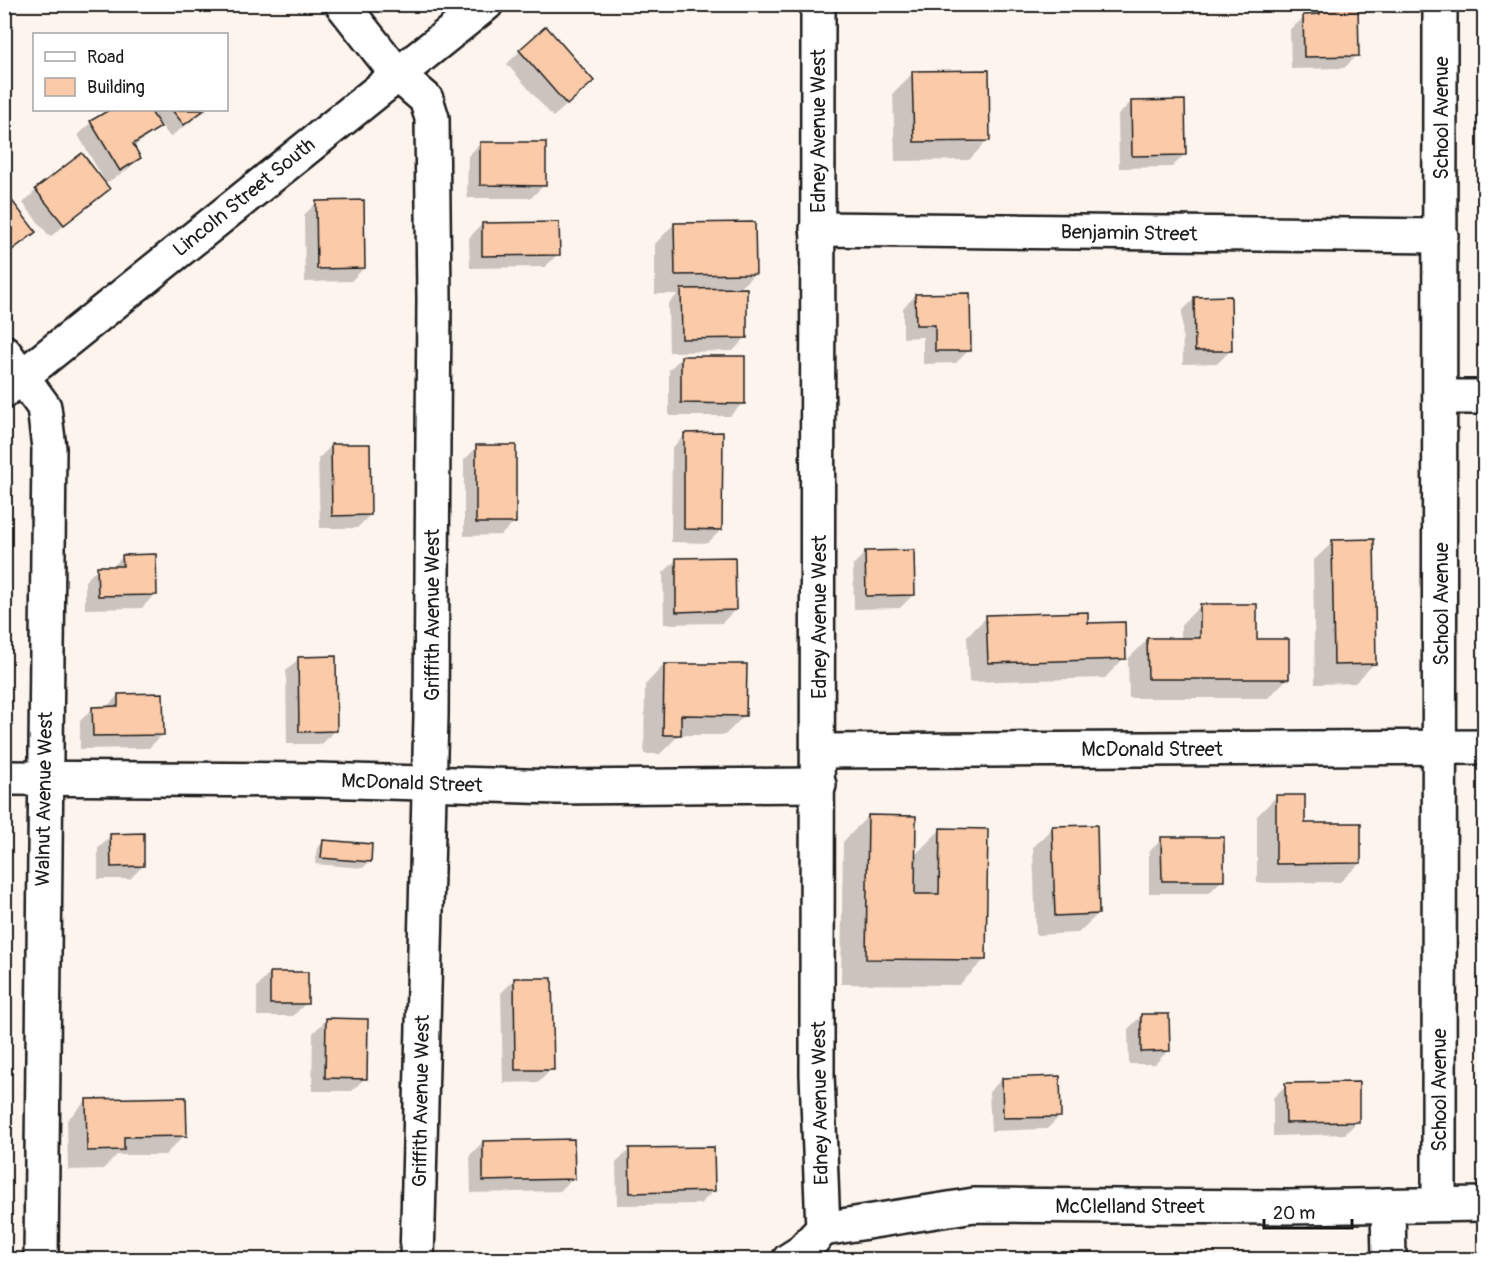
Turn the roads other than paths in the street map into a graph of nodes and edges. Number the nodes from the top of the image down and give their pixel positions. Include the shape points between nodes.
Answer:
1 (342, 4) edge
2 (486, 4) edge
3 (818, 4) edge
4 (1440, 4) edge
5 (397, 74) junction
6 (817, 229) junction
7 (1441, 236) junction
8 (11, 373) edge
9 (1441, 397) junction
10 (1485, 397) edge
11 (1440, 746) junction
12 (1485, 747) edge
13 (819, 751) junction
14 (4, 778) edge
15 (44, 779) junction
16 (429, 784) junction
17 (819, 785) junction
18 (1439, 1204) junction
19 (1485, 1204) edge
20 (1388, 1205) junction
21 (823, 1228) junction
22 (41, 1260) edge
23 (417, 1260) edge
24 (789, 1260) edge
25 (1389, 1260) edge

1 - 5 street, Griffith Avenue West
2 - 5 street, Lincoln Street South
3 - 6 street, Edney Avenue West
4 - 7 street, School Avenue
5 - 8 street, Lincoln Street South
5 - 16 street, Griffith Avenue West via 426,99 432,118
6 - 7 street, Benjamin Street
6 - 13 street, Edney Avenue West
7 - 9 street, School Avenue
8 - 15 street, Walnut Avenue West via 44,407 49,448
9 - 10 street
9 - 11 street, School Avenue
11 - 12 street, McDonald Street
11 - 13 street, McDonald Street
11 - 18 street, School Avenue
13 - 17 street, Edney Avenue West
14 - 15 street, McDonald Street
15 - 16 street, McDonald Street
15 - 22 street, Walnut Avenue West
16 - 17 street, McDonald Street
16 - 23 street, Griffith Avenue West
17 - 21 street, Edney Avenue West via 817,1074
18 - 19 street, McClelland Street
18 - 20 street, McClelland Street
20 - 21 street, McClelland Street via 974,1205
20 - 25 street
21 - 24 street

